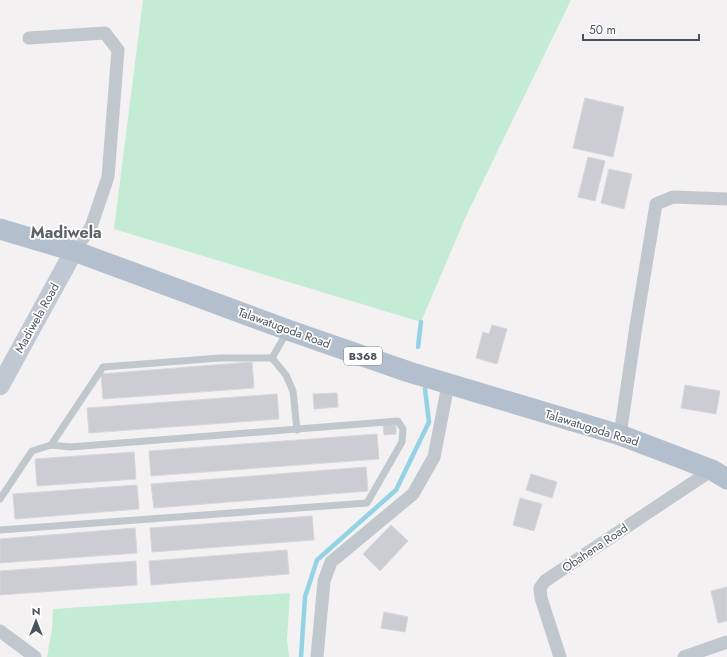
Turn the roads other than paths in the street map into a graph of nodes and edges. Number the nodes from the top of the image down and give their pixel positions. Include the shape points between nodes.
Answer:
1 (29, 38) dead end
2 (727, 198) edge
3 (0, 229) edge
4 (74, 251) junction
5 (288, 330) junction
6 (272, 358) junction
7 (448, 385) junction
8 (0, 386) edge
9 (297, 430) junction
10 (620, 435) junction
11 (51, 445) junction
12 (720, 475) edge
13 (0, 499) edge
14 (0, 530) edge
15 (0, 631) edge
16 (727, 642) edge
17 (35, 657) edge
18 (317, 657) edge
19 (560, 657) edge
20 (684, 657) edge

1 - 4 street via 105,33 118,50 108,177 92,227
2 - 10 street via 673,198 656,204
3 - 4 main road, Talawatugoda Road / B368
4 - 5 main road, Talawatugoda Road / B368
4 - 8 main road, Madiwela Road
5 - 6 lane
5 - 7 main road, Talawatugoda Road / B368
6 - 9 lane via 286,375 293,391
6 - 11 lane via 220,358 103,367
7 - 10 main road, Talawatugoda Road / B368
7 - 18 street via 434,456 413,494 331,562 324,581
9 - 11 lane via 70,447
9 - 14 lane via 398,421 403,429 402,442 367,503
10 - 12 main road, Talawatugoda Road / B368
11 - 13 lane via 32,451
12 - 19 street, Obahena Road via 545,581 540,588 541,598
15 - 17 street
16 - 20 street

